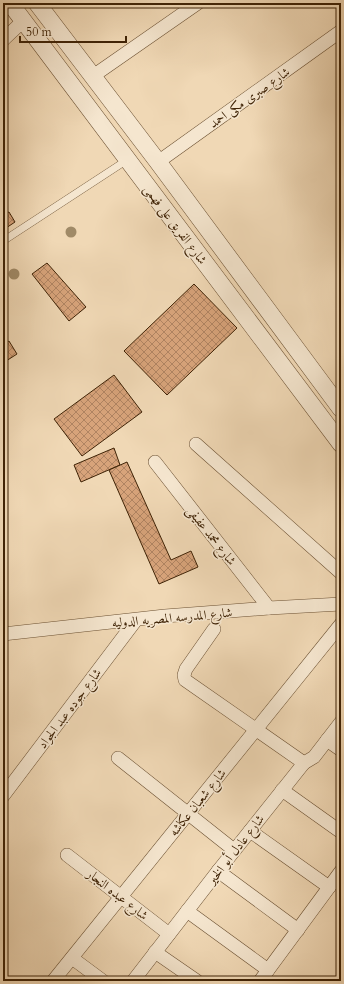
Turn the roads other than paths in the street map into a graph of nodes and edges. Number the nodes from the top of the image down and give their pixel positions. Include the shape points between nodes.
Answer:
1 (10, 3) edge
2 (37, 3) edge
3 (198, 3) edge
4 (23, 21) junction
5 (341, 31) edge
6 (3, 40) edge
7 (93, 76) junction
8 (127, 160) junction
9 (158, 162) junction
10 (3, 241) edge
11 (341, 409) edge
12 (196, 444) dead end
13 (341, 444) edge
14 (155, 462) dead end
15 (341, 573) edge
16 (341, 604) edge
17 (269, 608) junction
18 (136, 620) junction
19 (341, 624) edge
20 (214, 629) dead end
21 (3, 634) edge
22 (341, 722) edge
23 (256, 729) junction
24 (327, 740) junction
25 (341, 750) edge
26 (118, 758) dead end
27 (304, 763) junction
28 (282, 790) junction
29 (3, 796) edge
30 (188, 814) junction
31 (250, 831) junction
32 (341, 832) edge
33 (234, 850) junction
34 (67, 855) dead end
35 (218, 870) junction
36 (341, 871) edge
37 (329, 888) junction
38 (121, 897) junction
39 (187, 911) junction
40 (298, 930) junction
41 (169, 934) junction
42 (155, 952) junction
43 (72, 958) junction
44 (268, 970) junction
45 (53, 981) edge
46 (103, 981) edge
47 (133, 981) edge
48 (197, 981) edge
49 (260, 981) edge

1 - 4 street, شارع الفريق على فهمى
2 - 7 street, شارع الفريق على فهمى
3 - 7 street
4 - 6 street
4 - 8 street, شارع الفريق على فهمى
5 - 9 street, شارع صبرى مكى احمد
7 - 9 street, شارع الفريق على فهمى
8 - 10 lane
8 - 13 street, شارع الفريق على فهمى
9 - 11 street, شارع الفريق على فهمى
12 - 15 street
14 - 17 street, شارع محمد عفيفى
16 - 17 street, شارع المدرسه المصريه الدوليه
17 - 18 street, شارع المدرسه المصريه الدوليه
18 - 21 street, شارع المدرسه المصريه الدوليه
18 - 29 street, شارع جوده عبد الجواد
19 - 23 street, شارع شعبان عكاشه
20 - 23 street via 186,669 185,680
22 - 24 street, شارع عادل أبو الخير
23 - 27 street
23 - 30 street, شارع شعبان عكاشه
24 - 25 street
24 - 27 street, شارع عادل أبو الخير via 314,757
26 - 30 street
27 - 28 street, شارع عادل أبو الخير
28 - 31 street, شارع عادل أبو الخير
28 - 32 street
30 - 33 street
30 - 38 street, شارع شعبان عكاشه
31 - 33 street, شارع عادل أبو الخير
31 - 37 street
33 - 35 street, شارع عادل أبو الخير
34 - 38 street, شارع عبده النجار
35 - 39 street, شارع عادل أبو الخير
35 - 40 street
36 - 37 street
37 - 40 street
38 - 41 street, شارع عبده النجار
38 - 43 street, شارع شعبان عكاشه
39 - 41 street, شارع عادل أبو الخير
39 - 44 street
40 - 44 street
41 - 42 street, شارع عادل أبو الخير
42 - 47 street, شارع عادل أبو الخير
42 - 48 street
43 - 45 street, شارع شعبان عكاشه
43 - 46 street
44 - 49 street

